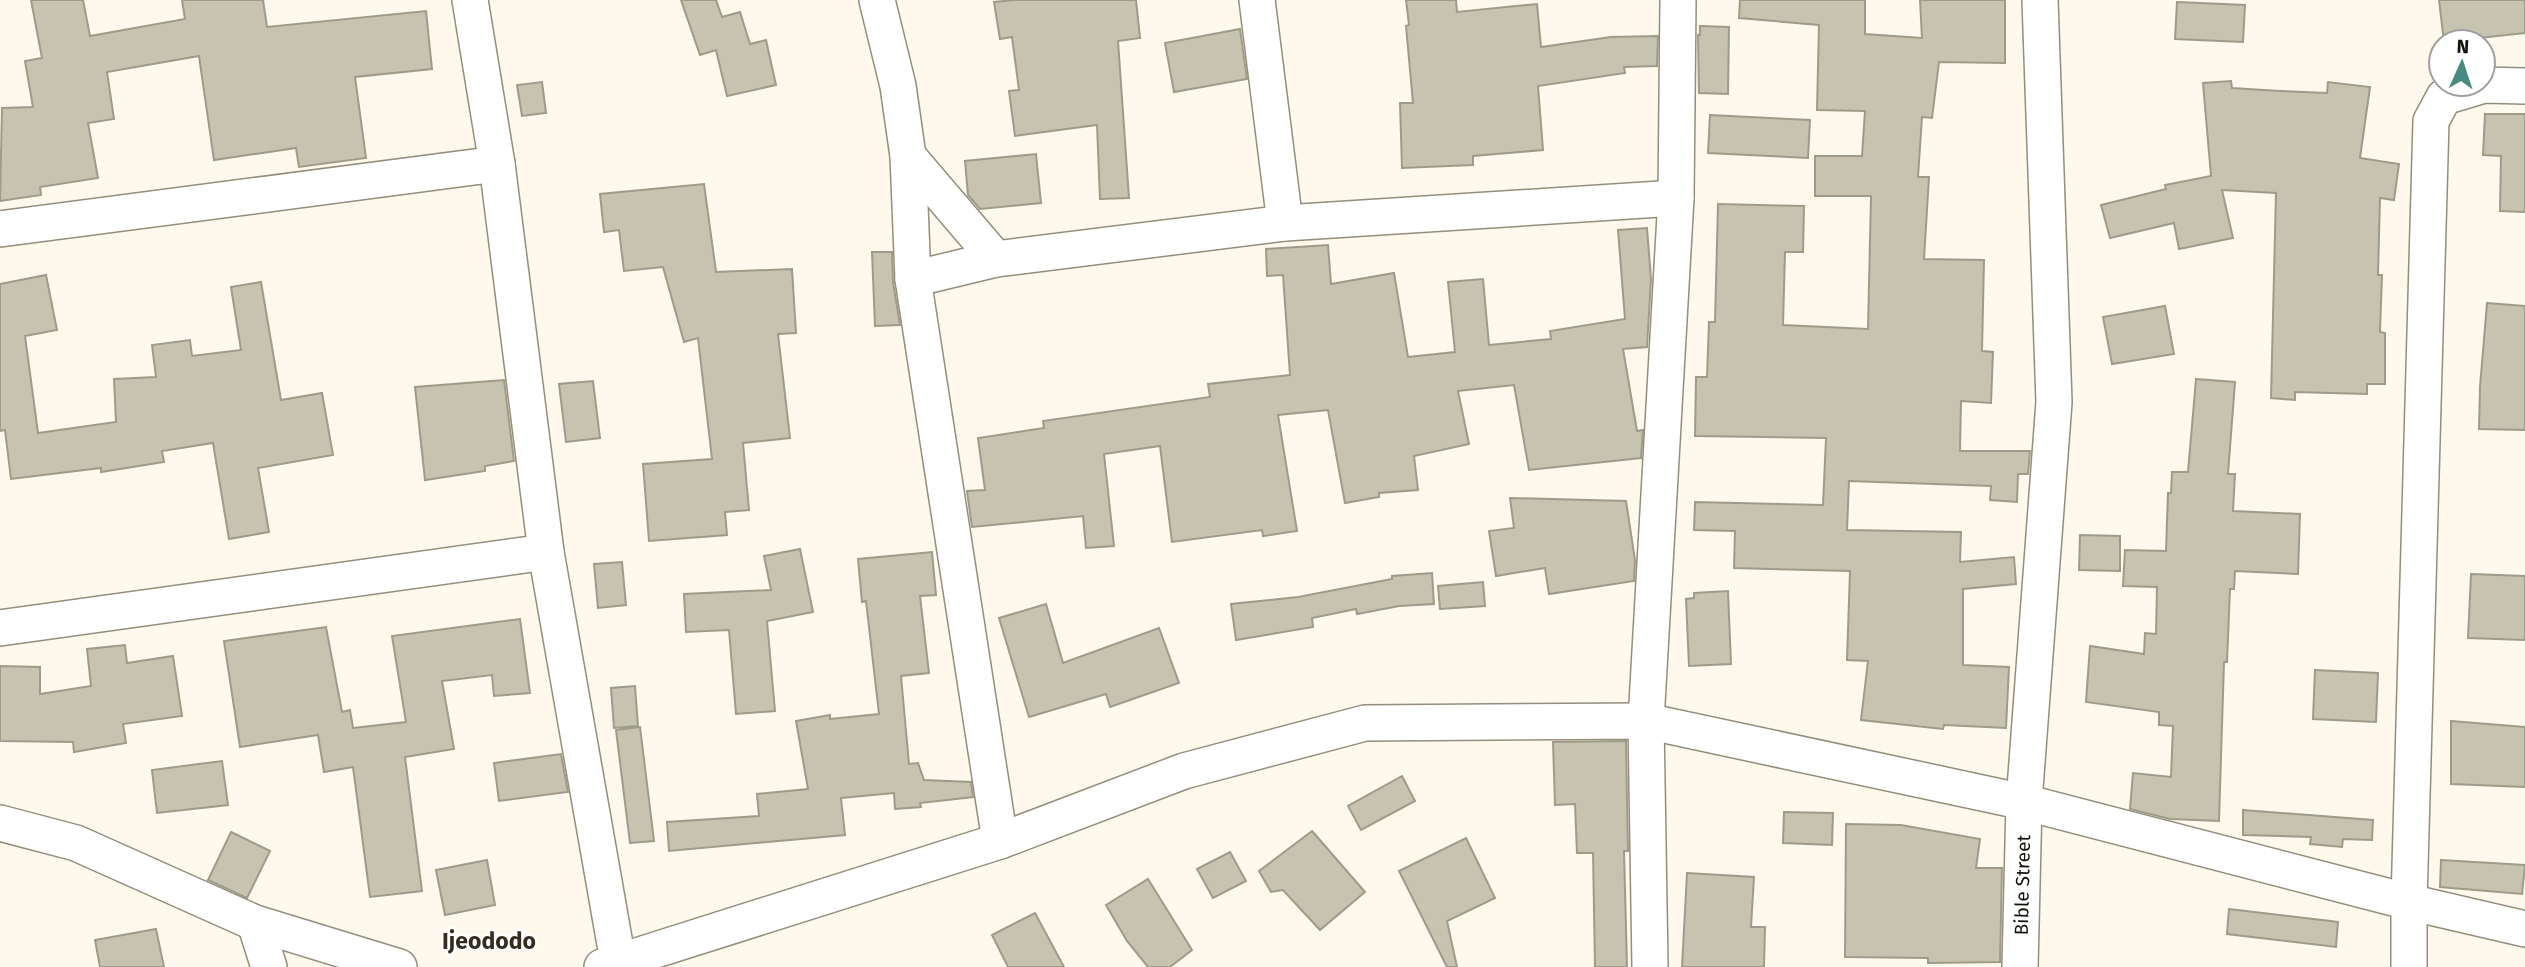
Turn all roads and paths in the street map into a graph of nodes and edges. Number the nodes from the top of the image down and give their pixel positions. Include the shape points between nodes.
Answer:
1 (470, 0) edge
2 (877, 0) edge
3 (1257, 0) edge
4 (1678, 0) edge
5 (2040, 0) edge
6 (2525, 86) edge
7 (908, 156) junction
8 (497, 164) junction
9 (1676, 198) junction
10 (1285, 223) junction
11 (0, 229) edge
12 (996, 259) junction
13 (913, 279) junction
14 (546, 552) junction
15 (0, 628) edge
16 (1646, 720) junction
17 (2024, 802) junction
18 (0, 823) edge
19 (1000, 841) junction
20 (2409, 902) junction
21 (255, 923) junction
22 (2525, 929) edge
23 (613, 966) edge
24 (268, 967) edge
25 (399, 967) edge
26 (1650, 967) edge
27 (2021, 967) edge
28 (2409, 967) edge

1 - 8 street
2 - 7 street via 898,86
3 - 10 street
4 - 9 street
5 - 17 street, Bible Street via 2054,402
6 - 20 street via 2484,85 2444,97 2431,121
7 - 12 street
7 - 13 street
8 - 11 street
8 - 14 street
9 - 10 street
9 - 16 street
10 - 12 street
12 - 13 street
13 - 19 street
14 - 15 street
14 - 23 street
16 - 17 street
16 - 19 street via 1365,723 1184,771
16 - 26 street
17 - 20 street
17 - 27 street, Bible Street
18 - 21 street via 76,843
19 - 23 street
20 - 22 street
20 - 28 street
21 - 24 street
21 - 25 street

